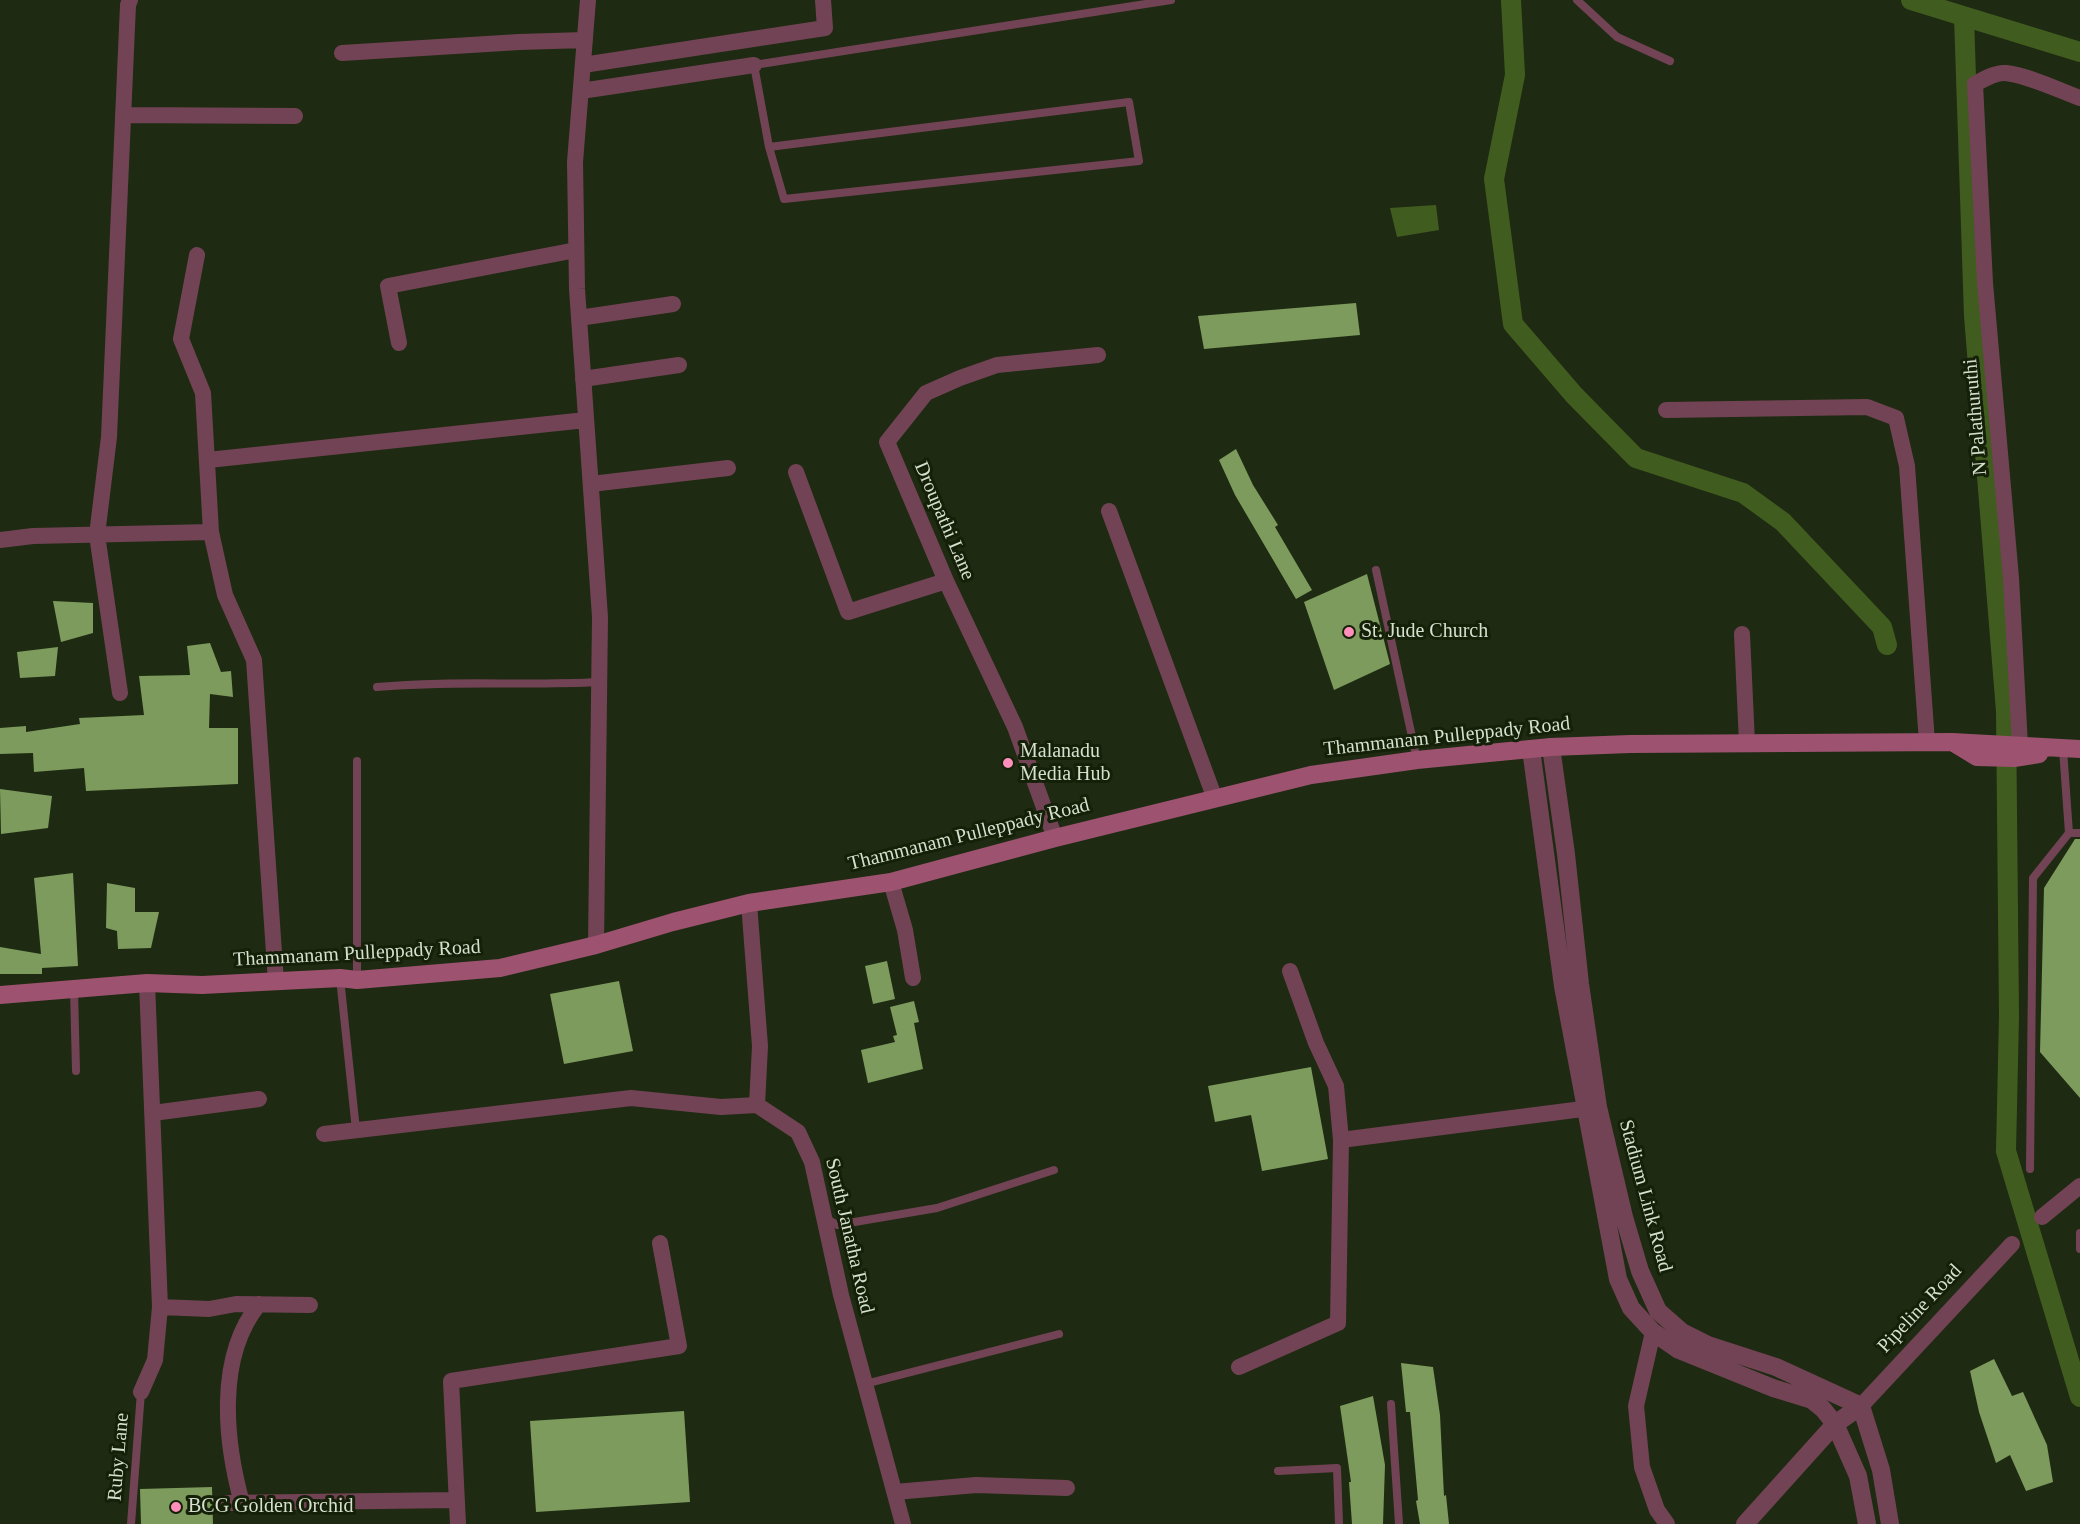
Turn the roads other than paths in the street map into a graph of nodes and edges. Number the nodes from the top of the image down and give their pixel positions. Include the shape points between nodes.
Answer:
1 (130, 0) edge
2 (588, 0) edge
3 (823, 0) edge
4 (1171, 0) edge
5 (1577, 0) edge
6 (585, 40) junction
7 (342, 54) dead end
8 (1670, 62) dead end
9 (583, 65) junction
10 (754, 65) junction
11 (581, 91) junction
12 (2080, 98) edge
13 (123, 115) junction
14 (295, 116) dead end
15 (769, 147) junction
16 (576, 250) junction
17 (197, 255) dead end
18 (673, 304) dead end
19 (579, 318) junction
20 (399, 343) dead end
21 (1098, 355) dead end
22 (679, 365) dead end
23 (583, 379) junction
24 (1666, 410) dead end
25 (586, 420) junction
26 (208, 460) junction
27 (728, 468) dead end
28 (796, 472) dead end
29 (591, 484) junction
30 (1109, 511) dead end
31 (211, 532) junction
32 (97, 535) junction
33 (0, 540) edge
34 (1376, 570) dead end
35 (946, 581) junction
36 (1742, 634) dead end
37 (599, 682) junction
38 (377, 687) dead end
39 (120, 693) dead end
40 (1927, 742) junction
41 (1952, 742) junction
42 (1747, 743) junction
43 (2019, 746) junction
44 (1551, 747) junction
45 (2065, 748) edge
46 (1531, 749) junction
47 (1417, 760) junction
48 (357, 761) dead end
49 (1215, 799) junction
50 (2069, 833) junction
51 (2080, 833) edge
52 (1054, 838) junction
53 (891, 882) junction
54 (749, 903) junction
55 (596, 945) junction
56 (1290, 971) dead end
57 (913, 978) dead end
58 (349, 979) junction
59 (276, 982) junction
60 (147, 983) junction
61 (74, 989) junction
62 (0, 995) edge
63 (76, 1071) dead end
64 (259, 1099) dead end
65 (757, 1105) junction
66 (1592, 1108) junction
67 (153, 1113) junction
68 (356, 1130) junction
69 (324, 1134) dead end
70 (1341, 1140) junction
71 (2030, 1169) dead end
72 (1053, 1170) dead end
73 (2080, 1186) edge
74 (2042, 1217) dead end
75 (825, 1218) junction
76 (2080, 1233) edge
77 (660, 1243) dead end
78 (2012, 1244) dead end
79 (2080, 1249) edge
80 (259, 1304) junction
81 (310, 1305) dead end
82 (160, 1307) junction
83 (1653, 1332) junction
84 (1059, 1334) dead end
85 (1239, 1367) dead end
86 (865, 1384) junction
87 (141, 1392) joint
88 (1391, 1404) dead end
89 (1861, 1406) junction
90 (1835, 1424) junction
91 (1278, 1471) dead end
92 (1067, 1488) dead end
93 (895, 1492) junction
94 (457, 1500) junction
95 (223, 1503) dead end
96 (242, 1503) junction
97 (131, 1524) edge
98 (458, 1524) edge
99 (903, 1524) edge
100 (1339, 1524) edge
101 (1399, 1524) edge
102 (1667, 1524) edge
103 (1744, 1524) edge
104 (1867, 1524) edge
105 (1890, 1524) edge

1 - 13 street
2 - 6 street
3 - 9 street via 825,28
4 - 10 lane
5 - 8 lane via 1617,37
6 - 7 street
6 - 9 street
9 - 11 street
10 - 11 street
10 - 15 lane
11 - 16 street via 575,162
12 - 43 street, N Palathuruthi via 2005,73 1975,84 1985,282 2011,578
13 - 14 street
13 - 32 street via 109,437
15 - 15 lane via 784,199 1139,160 1129,102
16 - 19 street
16 - 20 street via 388,286
17 - 26 street via 181,339 203,393
18 - 19 street
19 - 23 street
21 - 35 street, Droupathi Lane via 997,365 960,378 926,393 887,442
22 - 23 street
23 - 25 street
24 - 40 street via 1867,407 1896,418 1907,466
25 - 26 street
25 - 29 street
26 - 31 street
27 - 29 street
28 - 35 street via 848,612
29 - 37 street via 600,617
30 - 49 street
31 - 32 street
31 - 59 street via 225,595 254,660
32 - 33 street
32 - 39 street
34 - 47 lane
35 - 52 street, Droupathi Lane via 1015,727
36 - 42 street
37 - 38 lane via 422,682
37 - 55 street
40 - 41 main road, Thammanam Pulleppady Road
40 - 42 main road, Thammanam Pulleppady Road
41 - 43 main road, Thammanam Pulleppady Road
41 - 45 main road via 1977,757 2014,758
42 - 44 main road, Thammanam Pulleppady Road
43 - 45 main road, Thammanam Pulleppady Road
44 - 46 main road, Thammanam Pulleppady Road
44 - 66 street, Stadium Link Road
45 - 50 lane
46 - 47 main road, Thammanam Pulleppady Road
46 - 66 street, Stadium Link Road via 1563,986
47 - 49 main road, Thammanam Pulleppady Road via 1311,775
48 - 58 lane
49 - 52 main road, Thammanam Pulleppady Road
50 - 51 lane
50 - 71 lane via 2033,878
52 - 53 main road, Thammanam Pulleppady Road
53 - 54 main road, Thammanam Pulleppady Road
53 - 57 street
54 - 55 main road, Thammanam Pulleppady Road
54 - 65 street via 760,1046
55 - 58 main road, Thammanam Pulleppady Road via 500,968
56 - 70 street via 1336,1086
58 - 59 main road, Thammanam Pulleppady Road
58 - 68 lane
59 - 60 main road, Thammanam Pulleppady Road
60 - 61 main road, Thammanam Pulleppady Road
60 - 67 street
61 - 62 main road, Thammanam Pulleppady Road
61 - 63 lane
64 - 67 street
65 - 68 street via 721,1107 631,1098
65 - 75 street, South Janatha Road via 798,1132 812,1162
66 - 70 street
66 - 83 street, Stadium Link Road via 1618,1279 1632,1308
66 - 89 street, Stadium Link Road via 1640,1271 1658,1311 1682,1332 1708,1345 1776,1367
67 - 82 street
68 - 69 street
70 - 85 street via 1338,1323
72 - 75 lane via 937,1208 837,1225
73 - 74 street
75 - 86 street, South Janatha Road
76 - 79 lane
77 - 94 street via 679,1346 451,1381
78 - 89 street, Pipeline Road
80 - 81 street
80 - 82 street via 209,1309
80 - 96 street via 247,1319 236,1348 228,1390 232,1466
82 - 87 street via 155,1360
83 - 90 street, Stadium Link Road via 1679,1350 1812,1400
83 - 102 street via 1636,1406 1642,1467 1657,1510
84 - 86 lane
86 - 93 street, South Janatha Road
87 - 97 lane, Ruby Lane
88 - 101 lane
89 - 90 street
89 - 105 street via 1881,1470
90 - 103 street
90 - 104 street, Stadium Link Road via 1858,1476
91 - 100 lane via 1337,1468
92 - 93 street via 976,1485
93 - 99 street, South Janatha Road
94 - 96 street
94 - 98 street
95 - 96 street

